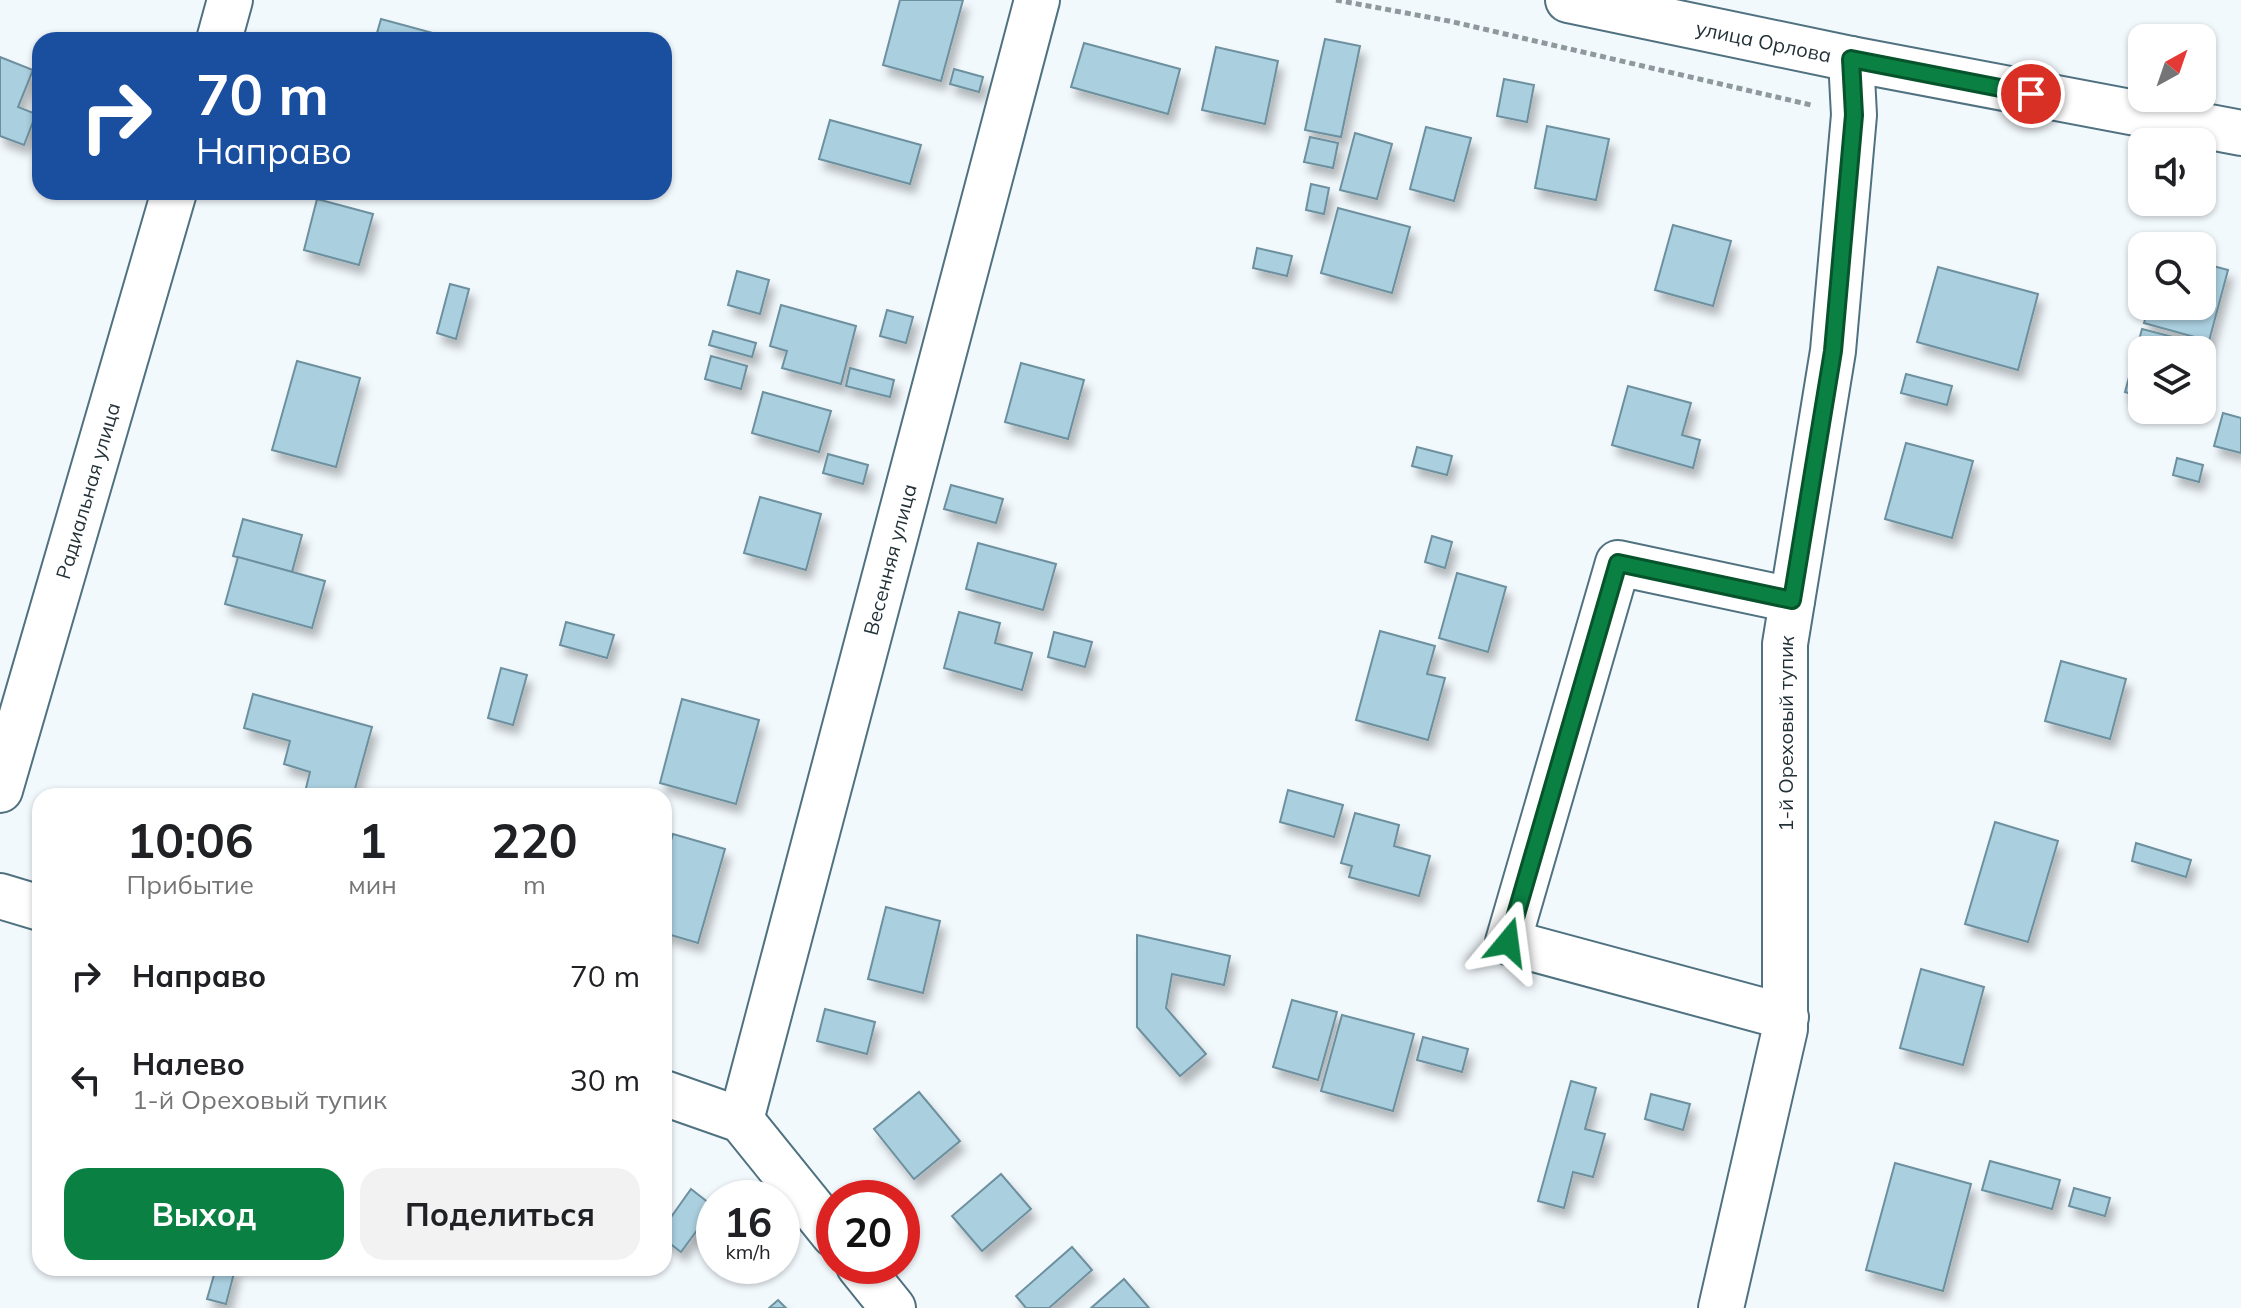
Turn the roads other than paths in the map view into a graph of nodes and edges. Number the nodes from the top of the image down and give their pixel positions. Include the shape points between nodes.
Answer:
1 (230, 0) edge
2 (1037, 0) edge
3 (1568, 0) edge
4 (221, 32) edge
5 (1851, 59) junction
6 (2241, 133) edge
7 (172, 200) edge
8 (1792, 600) junction
9 (0, 790) edge
10 (0, 896) edge
11 (32, 906) edge
12 (1786, 1017) junction
13 (672, 1096) edge
14 (741, 1120) junction
15 (816, 1213) edge
16 (874, 1284) edge
17 (893, 1308) edge
18 (1721, 1308) edge

1 - 4 street
2 - 14 street, Весенняя улица
3 - 5 street, улица Орлова
5 - 6 street, улица Орлова
5 - 8 street, 1-й Ореховый тупик via 1854,115 1835,337
7 - 9 street, Радиальная улица
8 - 12 street, 1-й Ореховый тупик via 1785,644
8 - 12 street via 1618,563 1508,942
10 - 11 street
12 - 18 street, 1-й Ореховый тупик
13 - 14 street
14 - 15 street
16 - 17 street

